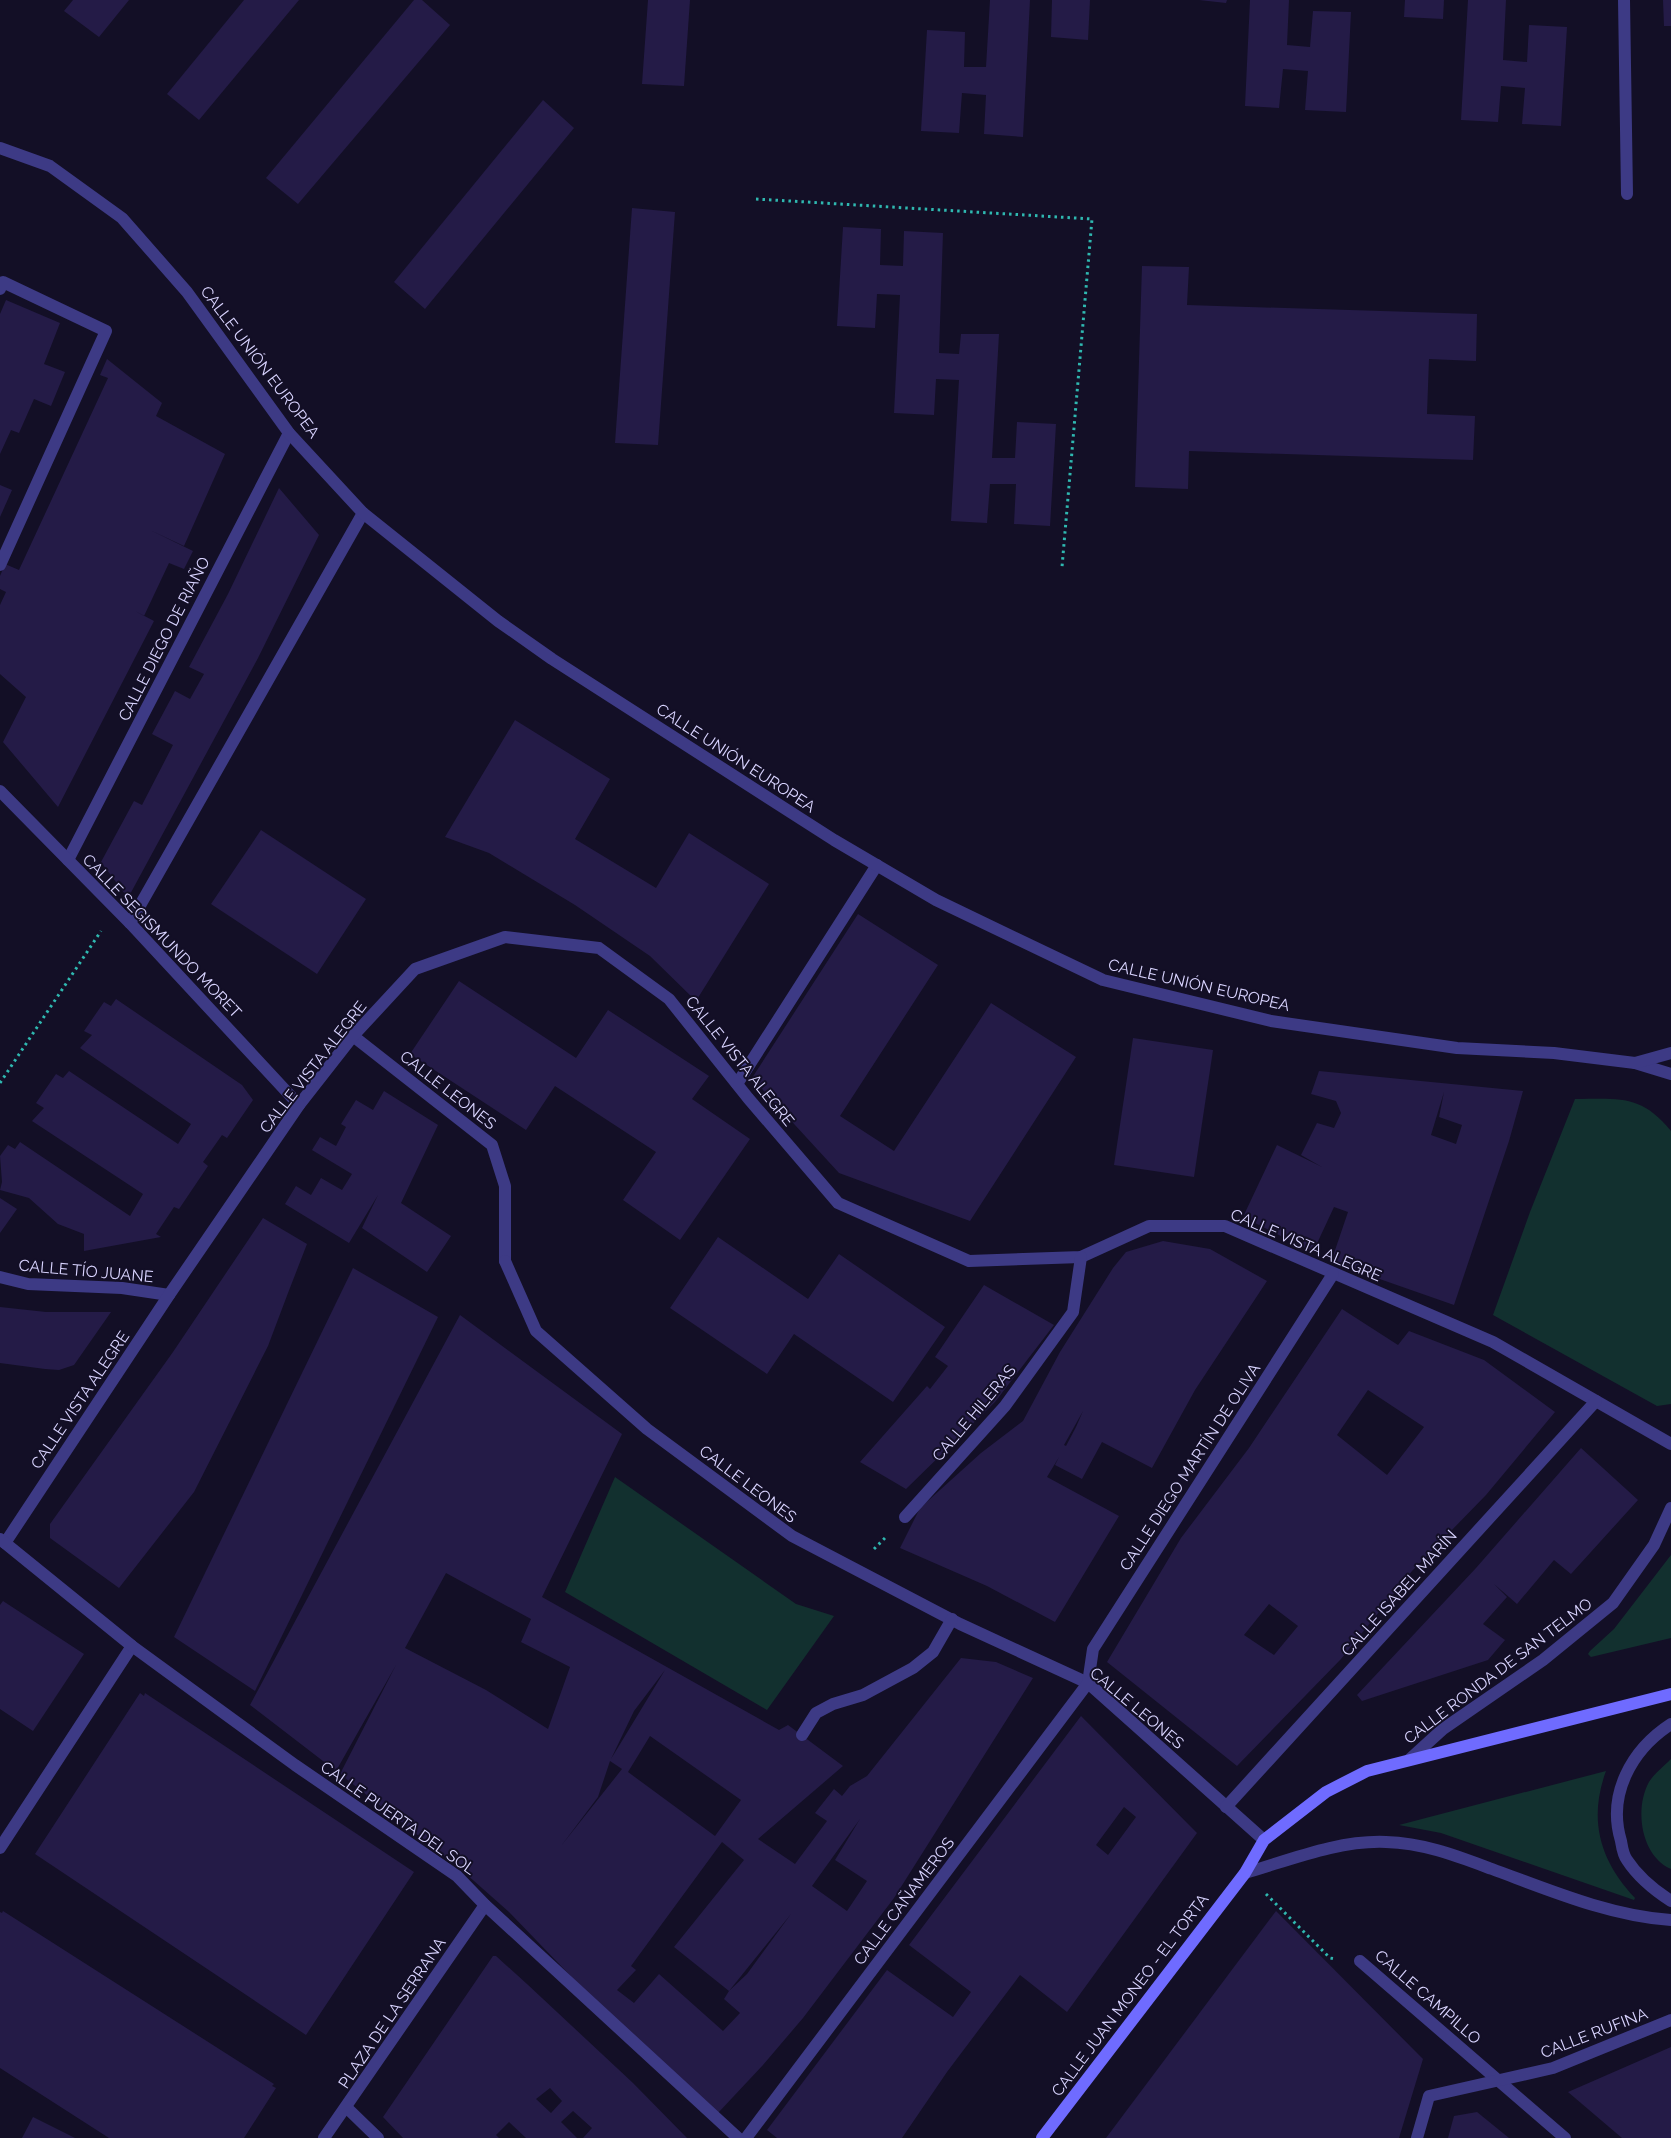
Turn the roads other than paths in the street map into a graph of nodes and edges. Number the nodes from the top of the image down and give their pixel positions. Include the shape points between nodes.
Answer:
1 (1624, 0) edge
2 (0, 148) edge
3 (1626, 194) dead end
4 (2, 286) edge
5 (289, 433) junction
6 (363, 513) junction
7 (0, 565) edge
8 (0, 791) edge
9 (68, 860) junction
10 (877, 865) junction
11 (130, 923) junction
12 (353, 1036) junction
13 (1671, 1053) edge
14 (1635, 1063) junction
15 (1671, 1074) edge
16 (737, 1084) junction
17 (299, 1105) junction
18 (1081, 1257) junction
19 (1333, 1274) junction
20 (0, 1278) edge
21 (169, 1295) junction
22 (1596, 1401) junction
23 (1671, 1444) edge
24 (1671, 1508) edge
25 (905, 1517) road end
26 (3, 1541) edge
27 (952, 1619) junction
28 (132, 1646) junction
29 (1088, 1683) junction
30 (1671, 1694) edge
31 (1671, 1724) edge
32 (802, 1735) dead end
33 (1410, 1759) junction
34 (1226, 1806) junction
35 (1264, 1840) junction
36 (0, 1848) edge
37 (1245, 1873) junction
38 (1671, 1901) edge
39 (485, 1905) junction
40 (1671, 1920) edge
41 (1360, 1961) road end
42 (1671, 2020) edge
43 (1499, 2081) junction
44 (347, 2108) junction
45 (324, 2138) edge
46 (378, 2138) edge
47 (738, 2138) edge
48 (746, 2138) edge
49 (1042, 2138) edge
50 (1417, 2138) edge
51 (1565, 2138) edge

1 - 3 street
2 - 5 street, CALLE UNIÓN EUROPEA via 50,166 122,218 186,292
4 - 7 street via 106,331
5 - 6 street, CALLE UNIÓN EUROPEA
5 - 9 street, CALLE DIEGO DE RIAÑO
6 - 10 street, CALLE UNIÓN EUROPEA via 498,621 552,659
6 - 11 street
8 - 9 street, CALLE SEGISMUNDO MORET
9 - 11 street, CALLE SEGISMUNDO MORET
10 - 14 street, CALLE UNIÓN EUROPEA via 936,900 1103,980 1271,1021 1457,1048 1554,1053
10 - 16 street
11 - 17 street, CALLE SEGISMUNDO MORET
12 - 16 street, CALLE VISTA ALEGRE via 415,969 505,937 599,948 669,999
12 - 17 street, CALLE VISTA ALEGRE
12 - 27 street, CALLE LEONES via 492,1145 505,1186 505,1261 536,1331 655,1435 792,1536
13 - 14 street, CALLE UNIÓN EUROPEA
14 - 15 street, CALLE UNIÓN EUROPEA
16 - 18 street, CALLE VISTA ALEGRE via 838,1203 969,1261
17 - 21 street, CALLE VISTA ALEGRE
18 - 19 street, CALLE VISTA ALEGRE via 1149,1226 1225,1226
18 - 25 street, CALLE HILERAS via 1073,1312 1005,1406
19 - 22 street, CALLE VISTA ALEGRE via 1493,1342
19 - 29 street, CALLE DIEGO MARTÍN DE OLIVA via 1093,1649
20 - 21 street, CALLE TÍO JUANE via 28,1284 122,1288
21 - 26 street, CALLE VISTA ALEGRE
22 - 23 street, CALLE VISTA ALEGRE
22 - 34 street, CALLE ISABEL MARÍN
24 - 33 street, CALLE RONDA DE SAN TELMO via 1654,1545 1613,1603 1543,1660 1443,1730
26 - 28 street, CALLE PUERTA DEL SOL
27 - 29 street, CALLE LEONES
27 - 32 street via 933,1652 913,1668 863,1695 816,1713
28 - 36 street
28 - 39 street, CALLE PUERTA DEL SOL via 295,1765 457,1876
29 - 34 street, CALLE LEONES
29 - 48 street, CALLE CAÑAMEROS
30 - 33 main road, CALLE RONDA DE SAN TELMO
31 - 38 street via 1660,1731 1628,1768 1617,1797 1617,1828 1626,1859 1650,1888
33 - 35 main road, CALLE RONDA DE SAN TELMO via 1366,1771 1326,1792
34 - 35 street, CALLE LEONES
35 - 37 main road, CALLE RONDA DE SAN TELMO
37 - 40 street via 1348,1844 1386,1842 1434,1848 1566,1896 1645,1918
37 - 49 main road, CALLE JUAN MONEO - EL TORTA
39 - 44 street, PLAZA DE LA SERRANA
39 - 47 street, CALLE PUERTA DEL SOL
41 - 43 street, CALLE CAMPILLO
42 - 43 street, CALLE RUFINA via 1553,2068
43 - 50 street, CALLE RUFINA via 1429,2096
43 - 51 street, CALLE CAMPILLO
44 - 45 street, PLAZA DE LA SERRANA
44 - 46 street

